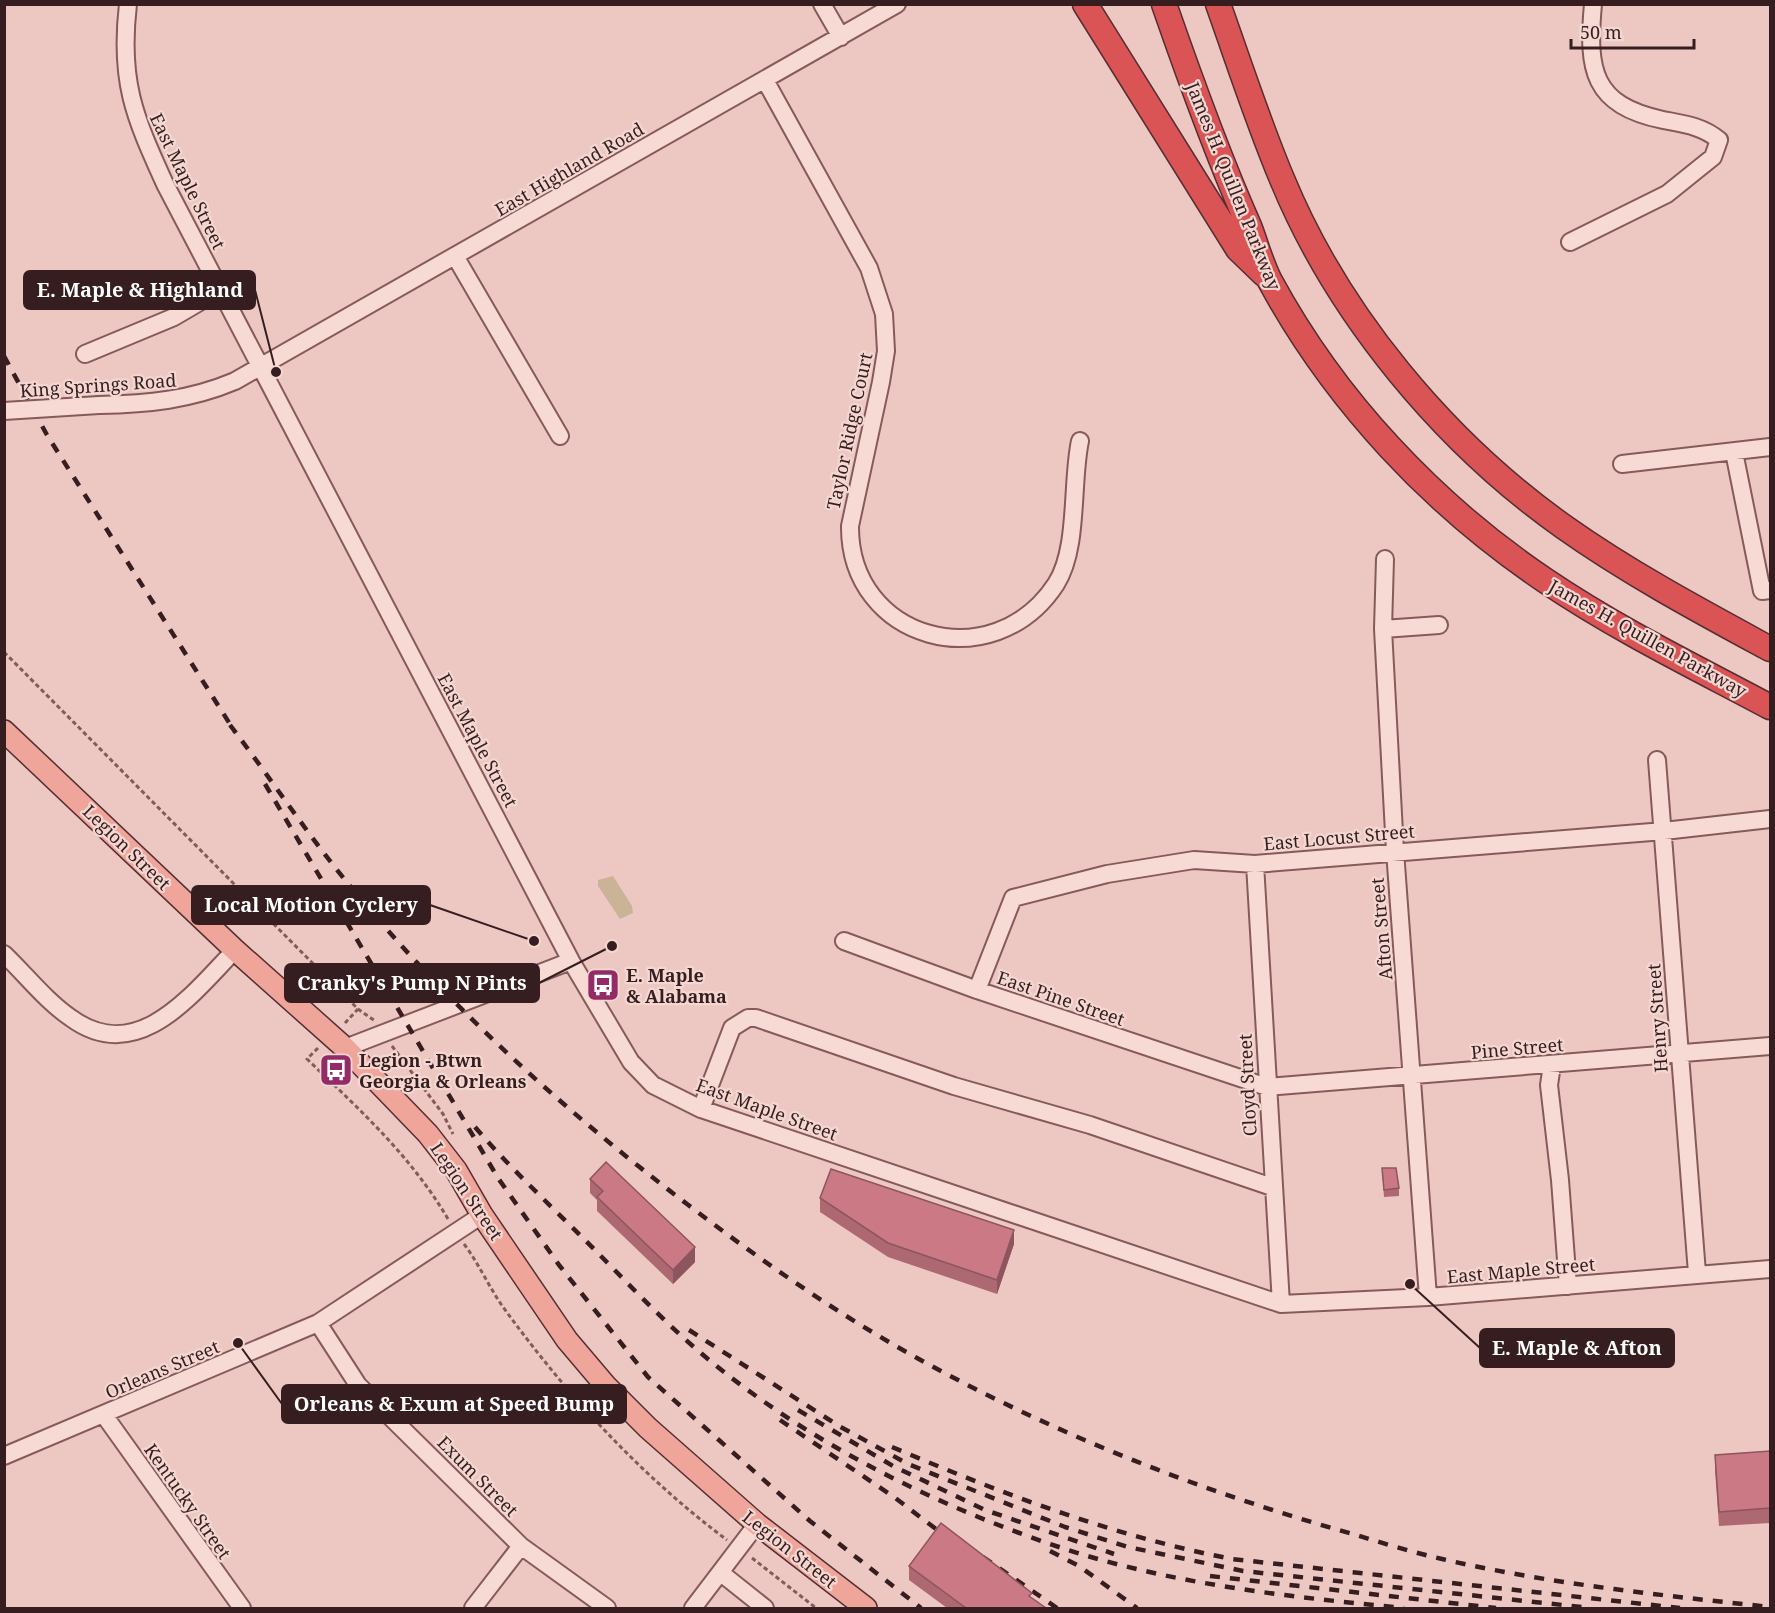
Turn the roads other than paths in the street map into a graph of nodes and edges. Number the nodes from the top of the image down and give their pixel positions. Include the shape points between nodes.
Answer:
1 (128, 4) edge
2 (822, 4) edge
3 (897, 4) edge
4 (1085, 4) edge
5 (1164, 4) edge
6 (1218, 4) edge
7 (1593, 4) edge
8 (841, 37) junction
9 (765, 80) junction
10 (1570, 242) dead end
11 (455, 256) junction
12 (1269, 279) junction
13 (220, 290) junction
14 (85, 354) dead end
15 (260, 368) junction
16 (4, 411) edge
17 (560, 436) dead end
18 (1080, 441) dead end
19 (1770, 447) edge
20 (1734, 452) junction
21 (1622, 464) dead end
22 (1385, 559) dead end
23 (1766, 590) edge
24 (1439, 625) dead end
25 (1383, 629) junction
26 (1770, 648) edge
27 (1770, 707) edge
28 (4, 730) edge
29 (1657, 760) dead end
30 (1770, 819) edge
31 (1664, 831) junction
32 (1395, 851) junction
33 (1255, 864) junction
34 (844, 941) dead end
35 (235, 950) junction
36 (4, 954) edge
37 (571, 960) junction
38 (977, 990) junction
39 (1770, 1046) edge
40 (345, 1048) junction
41 (1679, 1054) junction
42 (1552, 1065) junction
43 (1413, 1077) junction
44 (1267, 1087) junction
45 (701, 1109) junction
46 (1272, 1187) junction
47 (482, 1215) junction
48 (1770, 1269) edge
49 (1697, 1273) junction
50 (1568, 1286) junction
51 (1428, 1297) junction
52 (1281, 1304) junction
53 (318, 1323) junction
54 (104, 1415) junction
55 (4, 1456) edge
56 (757, 1524) junction
57 (521, 1546) junction
58 (721, 1574) junction
59 (242, 1608) edge
60 (472, 1608) edge
61 (607, 1608) edge
62 (693, 1608) edge
63 (765, 1608) edge
64 (866, 1608) edge

1 - 13 street, East Maple Street via 125,74 132,108 165,184
2 - 8 street
3 - 8 street, East Highland Road
4 - 12 highway via 1238,249
5 - 12 highway, James H. Quillen Parkway
6 - 26 highway via 1282,180 1310,237 1354,311 1407,381 1460,441 1564,527 1632,572
7 - 10 street via 1590,38 1595,75 1611,99 1644,116 1705,129 1719,140 1713,157 1667,194
8 - 9 street, East Highland Road
9 - 11 street, East Highland Road
9 - 18 street, Taylor Ridge Court via 869,268 884,314 886,351 849,544 863,583 879,603 916,628 943,637 989,636 1027,616 1052,590 1065,561
11 - 15 street, East Highland Road
11 - 17 street
12 - 27 highway, James H. Quillen Parkway via 1302,334 1353,404 1432,492 1546,582
13 - 14 street via 174,317
13 - 15 street, East Maple Street
15 - 16 street, King Springs Road, bridge via 188,398
15 - 37 street, East Maple Street
19 - 20 street
20 - 21 street
20 - 23 street
22 - 25 street, Afton Street
24 - 25 street
25 - 32 street, Afton Street
28 - 35 main road, Legion Street
29 - 31 street, Henry Street
30 - 31 street, East Locust Street
31 - 32 street, East Locust Street
31 - 41 street, Henry Street
32 - 33 street, East Locust Street
32 - 43 street, Afton Street
33 - 38 street, East Locust Street via 1194,860 1107,874 1013,898
33 - 44 street, Cloyd Street
34 - 38 street, East Pine Street
35 - 36 street via 159,1023 141,1031 117,1034 92,1030 71,1019
35 - 40 main road, Legion Street
37 - 40 street
37 - 45 street, East Maple Street via 631,1062 653,1085
38 - 44 street, East Pine Street
39 - 41 street, Pine Street
40 - 47 main road, Legion Street via 428,1134 456,1170
41 - 42 street, Pine Street
41 - 49 street, Henry Street
42 - 43 street, Pine Street
42 - 50 street via 1549,1085
43 - 44 street, Pine Street
43 - 51 street, Afton Street
44 - 46 street, Cloyd Street
45 - 46 street via 732,1028 748,1018 756,1018
45 - 52 street, East Maple Street
46 - 52 street, Cloyd Street
47 - 53 street, Orleans Street
47 - 56 main road, Legion Street via 567,1340 606,1386
48 - 49 street, East Maple Street
49 - 50 street, East Maple Street
50 - 51 street, East Maple Street
51 - 52 street, East Maple Street
53 - 54 street, Orleans Street
53 - 57 street, Exum Street via 358,1385
54 - 55 street, Orleans Street
54 - 59 street, Kentucky Street
56 - 58 street
56 - 64 main road, Legion Street
57 - 60 street
57 - 61 street, Exum Street
58 - 62 street
58 - 63 street

